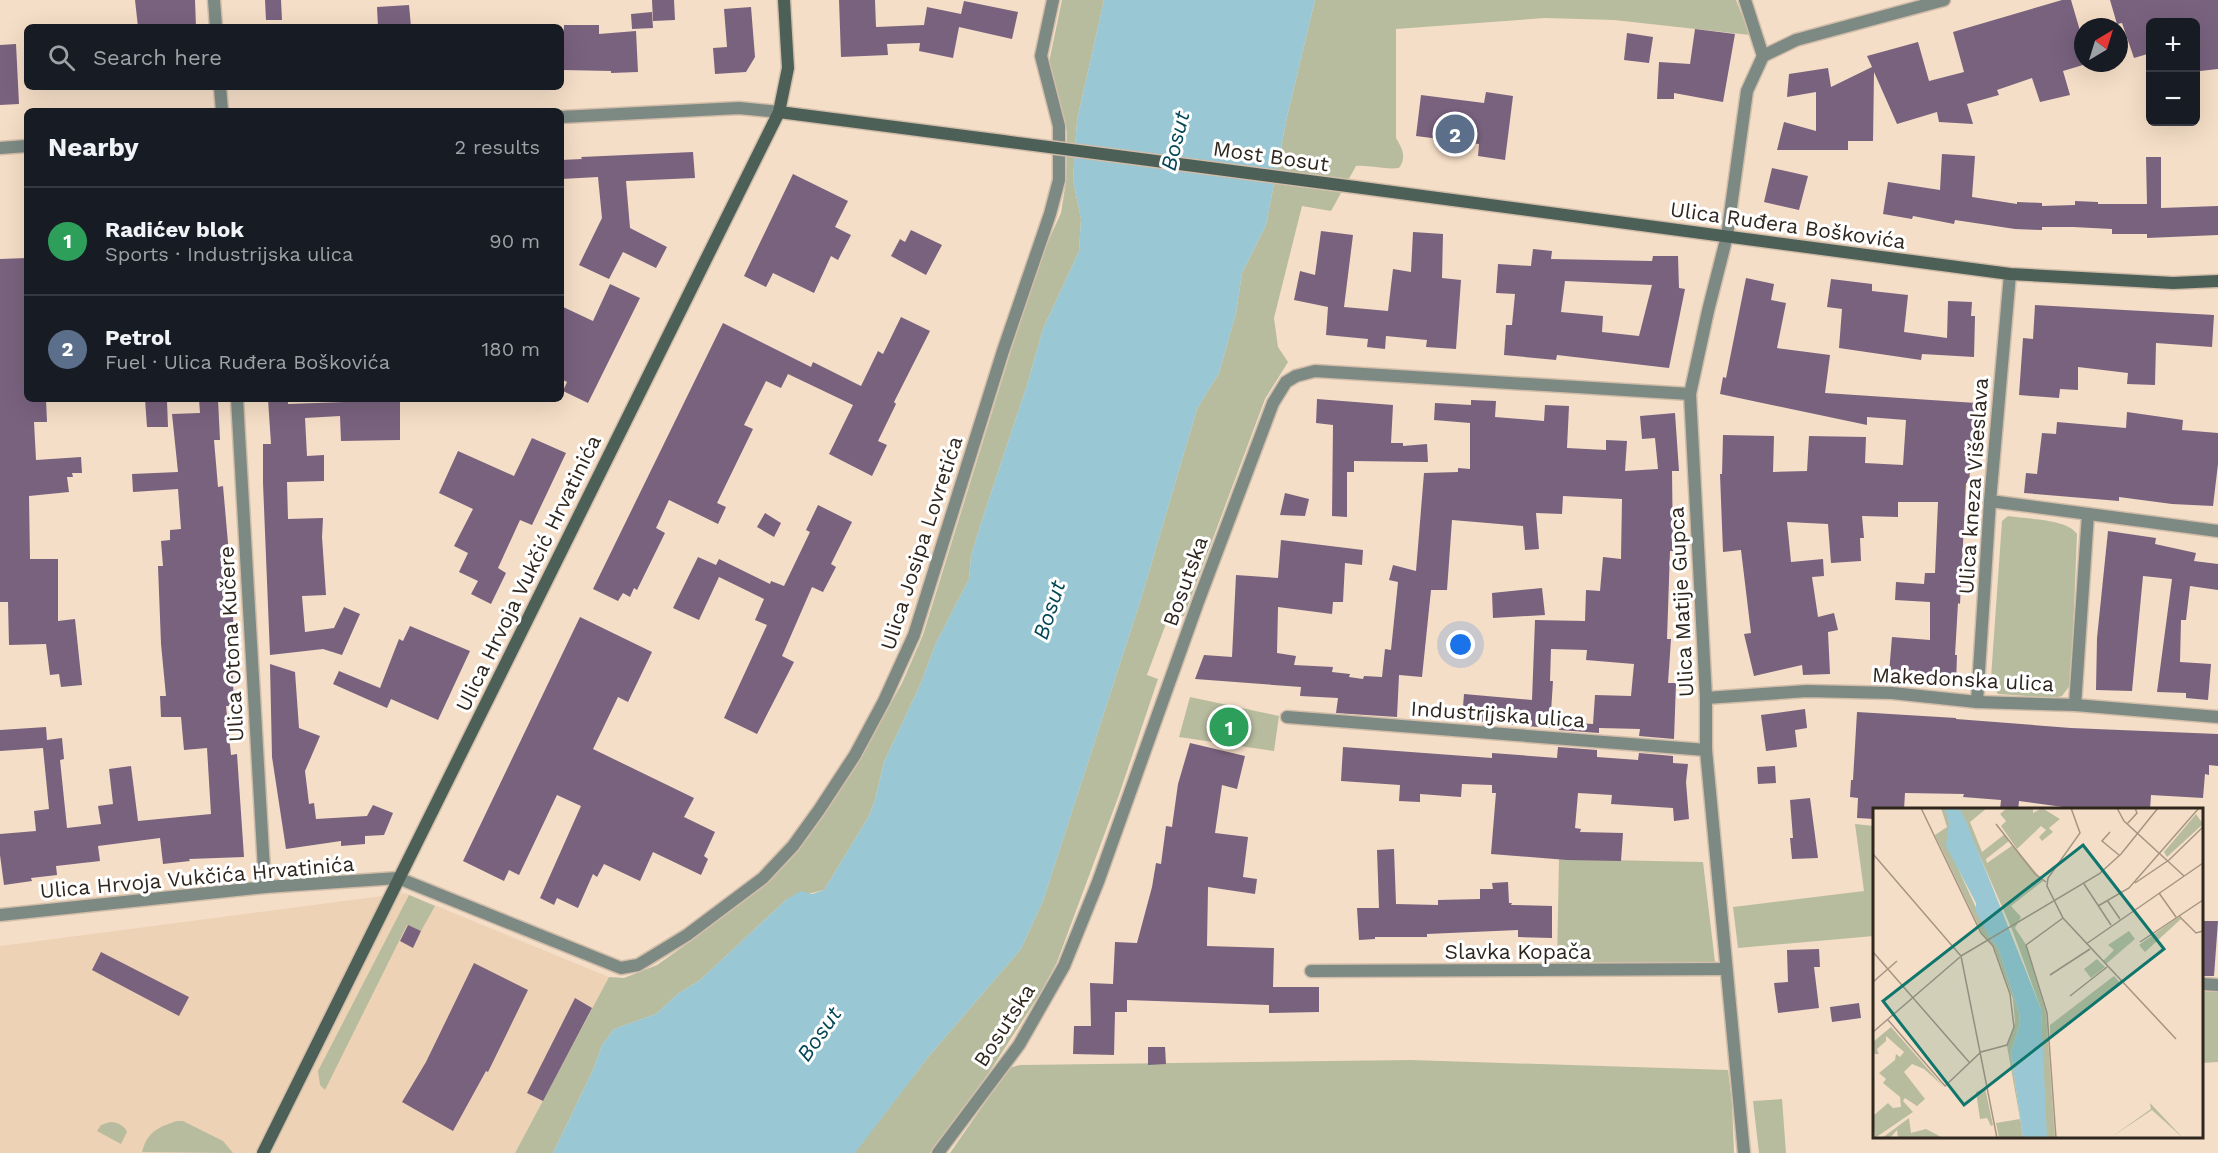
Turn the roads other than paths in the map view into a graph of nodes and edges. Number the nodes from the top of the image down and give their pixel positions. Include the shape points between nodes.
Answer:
1 (214, 0) edge
2 (784, 0) edge
3 (1053, 0) edge
4 (1745, 0) edge
5 (1944, 0) edge
6 (216, 24) edge
7 (1763, 56) junction
8 (220, 90) edge
9 (222, 108) edge
10 (779, 112) junction
11 (564, 117) edge
12 (24, 146) edge
13 (0, 148) edge
14 (1355, 187) joint
15 (1727, 236) junction
16 (2010, 274) junction
17 (2218, 281) edge
18 (1690, 394) junction
19 (237, 402) edge
20 (1990, 501) junction
21 (2088, 514) junction
22 (2218, 531) edge
23 (1706, 698) junction
24 (1977, 702) junction
25 (2075, 705) junction
26 (1287, 717) dead end
27 (2218, 717) edge
28 (1706, 750) junction
29 (398, 878) junction
30 (265, 887) junction
31 (0, 915) edge
32 (1726, 969) junction
33 (1311, 971) dead end
34 (2203, 984) edge
35 (2218, 986) edge
36 (263, 1153) edge
37 (938, 1153) edge
38 (1744, 1153) edge

1 - 6 street
2 - 10 main road, Ulica Hrvoja Vukčić Hrvatinića via 788,68
3 - 29 street, Ulica Josipa Lovretića via 1041,56 1059,126 1059,180 1050,214 914,635 855,755 793,846 763,878 687,935 638,965 621,968
4 - 7 street
5 - 7 street via 1796,40
7 - 15 street, Ulica Matije Gupca via 1747,91
8 - 9 street
10 - 11 street via 739,108
10 - 14 main road, Most Bosut, bridge
10 - 29 main road, Ulica Hrvoja Vukčić Hrvatinića
12 - 13 street
14 - 15 main road, Ulica Ruđera Boškovića
15 - 16 main road, Ulica Ruđera Boškovića
15 - 18 street, Ulica Matije Gupca
16 - 17 main road, Ulica Ruđera Boškovića via 2173,283
16 - 20 street, Ulica kneza Višeslava
18 - 23 street, Ulica Matije Gupca
18 - 37 street, Bosutska via 1315,371 1286,382 1273,403 1241,485 1064,966 1019,1045
19 - 30 street, Ulica Otona Kučere
20 - 21 street
20 - 24 street, Ulica kneza Višeslava
21 - 22 street
21 - 25 street
23 - 24 street, Makedonska ulica via 1807,691 1892,693
23 - 28 street, Ulica Matije Gupca
24 - 25 street, Makedonska ulica
25 - 27 street, Makedonska ulica
26 - 28 street, Industrijska ulica
28 - 32 street, Ulica Matije Gupca
29 - 30 street, Ulica Hrvoja Vukčića Hrvatinića
29 - 36 main road, Ulica Hrvoja Vukčić Hrvatinića
30 - 31 street, Ulica Hrvoja Vukčića Hrvatinića
32 - 33 street, Slavka Kopača
32 - 38 street, Ulica Matije Gupca
34 - 35 street

